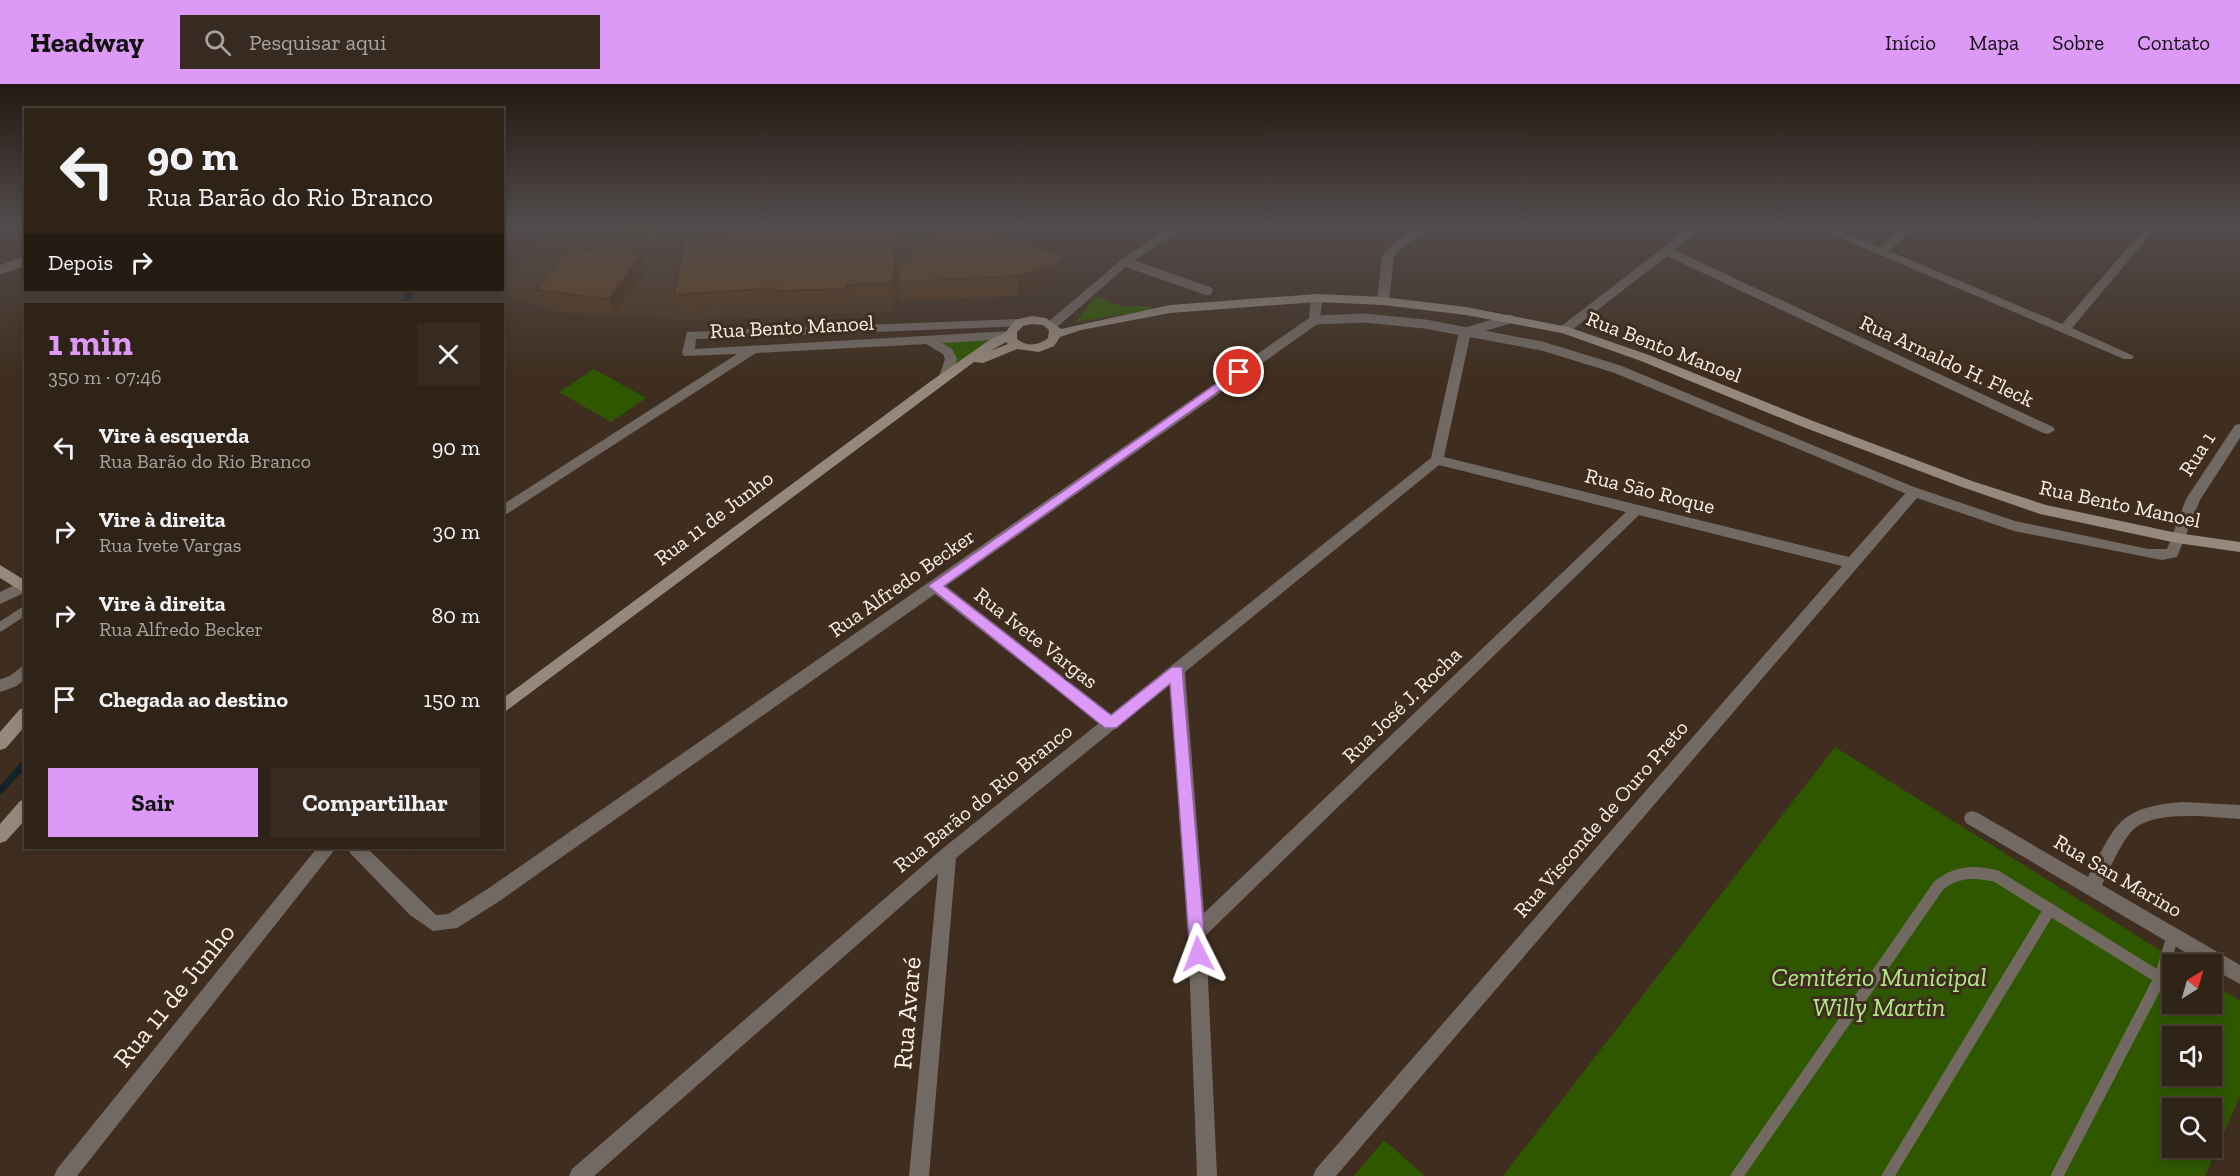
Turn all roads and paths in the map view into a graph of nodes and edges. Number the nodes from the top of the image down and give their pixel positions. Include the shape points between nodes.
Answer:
1 (1111, 275) edge
2 (1162, 275) edge
3 (1386, 275) edge
4 (1635, 275) edge
5 (1717, 275) edge
6 (1937, 275) edge
7 (2110, 275) edge
8 (1208, 291) dead end
9 (1317, 298) junction
10 (1383, 301) junction
11 (1315, 320) junction
12 (1510, 320) junction
13 (1019, 323) junction
14 (2065, 328) junction
15 (1054, 330) junction
16 (1564, 330) junction
17 (1465, 332) junction
18 (928, 339) junction
19 (1013, 340) junction
20 (754, 348) junction
21 (2128, 356) dead end
22 (945, 377) junction
23 (2240, 428) edge
24 (2048, 430) dead end
25 (1437, 460) junction
26 (1914, 492) junction
27 (1637, 509) junction
28 (504, 511) edge
29 (2177, 538) junction
30 (2240, 547) edge
31 (1852, 563) junction
32 (0, 570) edge
33 (935, 586) junction
34 (24, 588) edge
35 (0, 598) edge
36 (24, 611) edge
37 (0, 627) edge
38 (1177, 671) junction
39 (24, 673) edge
40 (0, 686) edge
41 (504, 707) edge
42 (24, 716) edge
43 (1111, 723) junction
44 (0, 743) edge
45 (24, 808) edge
46 (2240, 812) edge
47 (1972, 818) dead end
48 (0, 836) edge
49 (326, 849) edge
50 (357, 849) edge
51 (948, 854) junction
52 (2091, 887) junction
53 (2050, 909) junction
54 (1197, 932) junction
55 (2173, 934) junction
56 (2240, 975) edge
57 (2160, 978) junction
58 (64, 1176) edge
59 (579, 1176) edge
60 (919, 1176) edge
61 (1207, 1176) edge
62 (1323, 1176) edge
63 (1737, 1176) edge
64 (1888, 1176) edge
65 (2057, 1176) edge

1 - 15 street
2 - 8 lane
3 - 10 street
4 - 16 street
5 - 24 street, Rua Arnaldo H. Fleck
6 - 14 street
7 - 14 street
9 - 10 main road, Rua Bento Manoel
9 - 11 street
9 - 15 main road, Rua Bento Manoel via 1170,309
10 - 12 main road, Rua Bento Manoel
11 - 17 lane via 1364,318
11 - 33 street, Rua Alfredo Becker
12 - 16 main road, Rua Bento Manoel
12 - 17 lane
13 - 15 main road via 1040,320
13 - 19 main road via 1014,326
13 - 20 street, Rua Bento Manoel via 691,335 688,353
14 - 21 street
15 - 19 main road via 1054,339 1044,347 1029,349
16 - 29 main road, Rua Bento Manoel via 1967,484 2045,510
17 - 25 street
17 - 26 lane via 1542,346 1617,369
18 - 19 street, Rua Bento Manoel
18 - 20 street, Rua Bento Manoel
18 - 22 street via 948,352 951,359
19 - 22 main road, Rua 11 de Junho
20 - 28 street
22 - 41 main road, Rua 11 de Junho
23 - 29 street, Rua 1 via 2193,499
25 - 27 street, Rua São Roque
25 - 38 street, Rua Barão do Rio Branco
26 - 29 street via 2014,526 2148,554 2172,553
26 - 31 street, Rua Visconde de Ouro Preto
27 - 31 street, Rua São Roque
27 - 54 street, Rua José J. Rocha
29 - 30 main road, Rua Bento Manoel
31 - 62 street, Rua Visconde de Ouro Preto
32 - 34 main road
33 - 43 street, Rua Ivete Vargas
33 - 50 street, Rua Alfredo Becker via 452,922 433,922 416,909
34 - 35 street
36 - 37 lane
38 - 43 street, Rua Barão do Rio Branco
38 - 54 street
39 - 40 lane
42 - 44 main road
43 - 51 street, Rua Barão do Rio Branco
45 - 48 main road
46 - 52 street via 2204,808 2162,811 2128,824
47 - 52 street, Rua San Marino
49 - 58 street, Rua 11 de Junho
51 - 59 street, Rua Barão do Rio Branco
51 - 60 street, Rua Avaré
52 - 55 street, Rua San Marino
53 - 57 lane
53 - 63 lane via 1996,876 1973,871 1953,874 1939,885
53 - 64 lane
54 - 61 street
55 - 56 street, Rua San Marino
55 - 57 lane
57 - 65 lane

